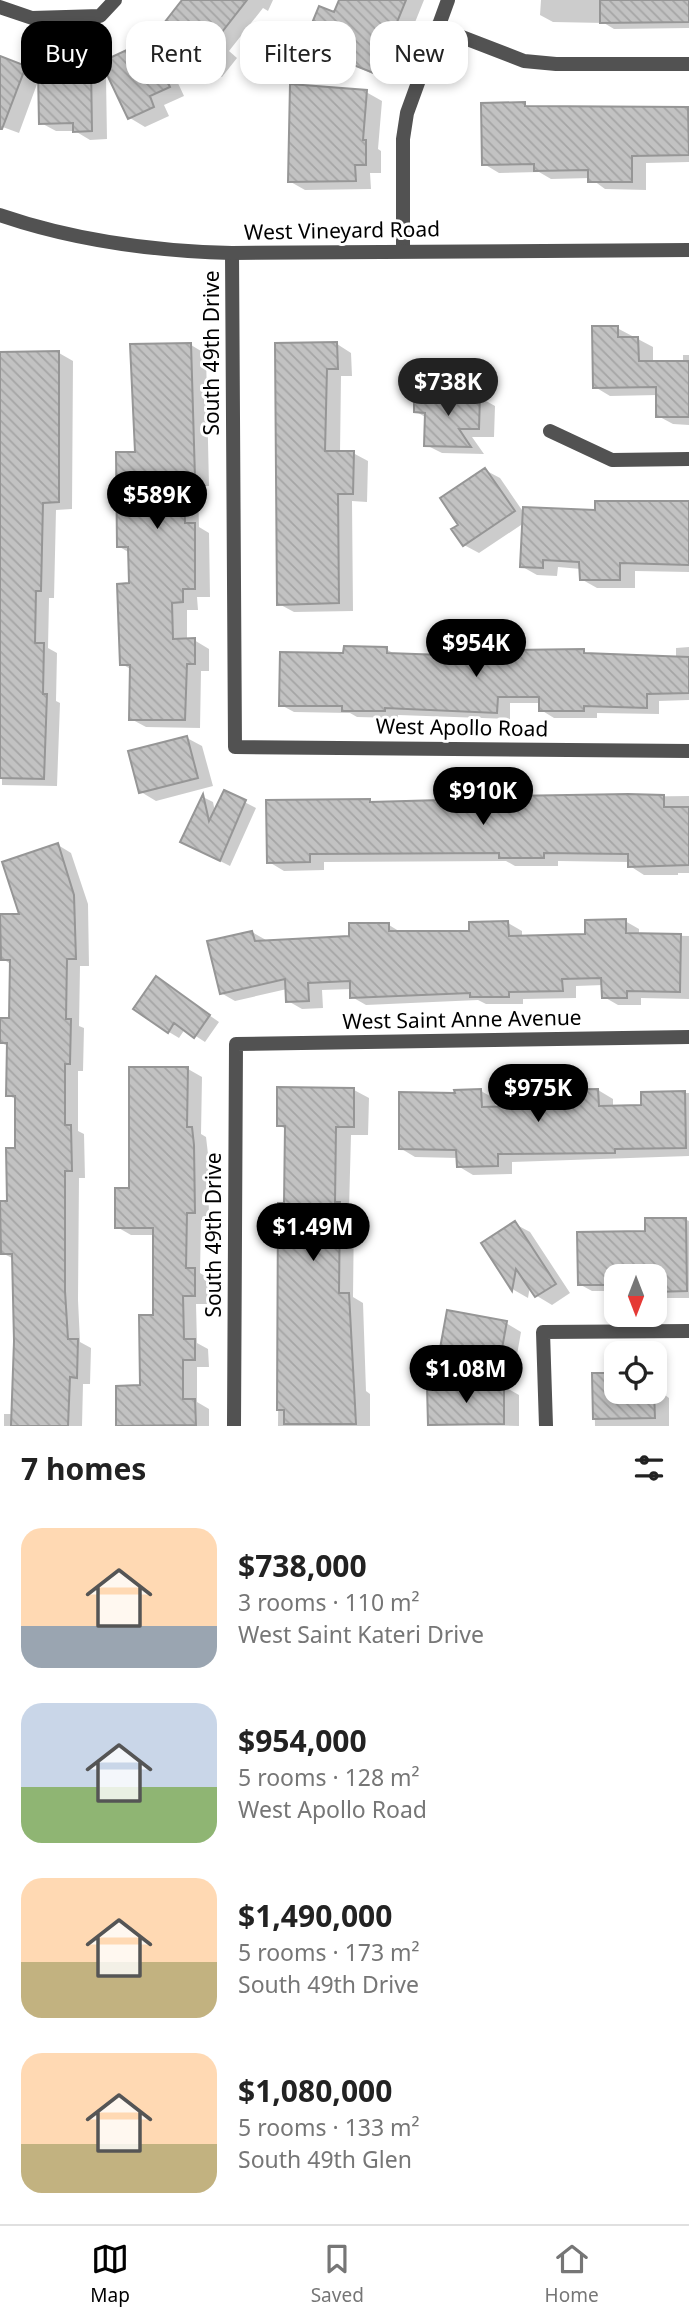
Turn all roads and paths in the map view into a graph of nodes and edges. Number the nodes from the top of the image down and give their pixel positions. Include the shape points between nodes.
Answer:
1 (115, 0) edge
2 (447, 0) edge
3 (0, 7) edge
4 (438, 21) edge
5 (468, 39) edge
6 (689, 64) edge
7 (417, 84) edge
8 (0, 215) edge
9 (689, 250) edge
10 (403, 251) junction
11 (232, 253) junction
12 (550, 431) dead end
13 (689, 459) edge
14 (235, 747) joint
15 (689, 751) edge
16 (689, 1037) edge
17 (236, 1044) joint
18 (689, 1331) edge
19 (234, 1426) edge
20 (546, 1426) edge

1 - 3 street via 100,16 32,18
2 - 4 street
5 - 6 street via 524,61
7 - 10 street via 403,139
8 - 11 street, West Vineyard Road via 66,235 125,245
9 - 10 street, West Vineyard Road
10 - 11 street, West Vineyard Road
11 - 14 street, South 49th Drive
12 - 13 street via 612,460
14 - 15 street, West Apollo Road
16 - 17 street, West Saint Anne Avenue
17 - 19 street, South 49th Drive
18 - 20 street via 543,1332

